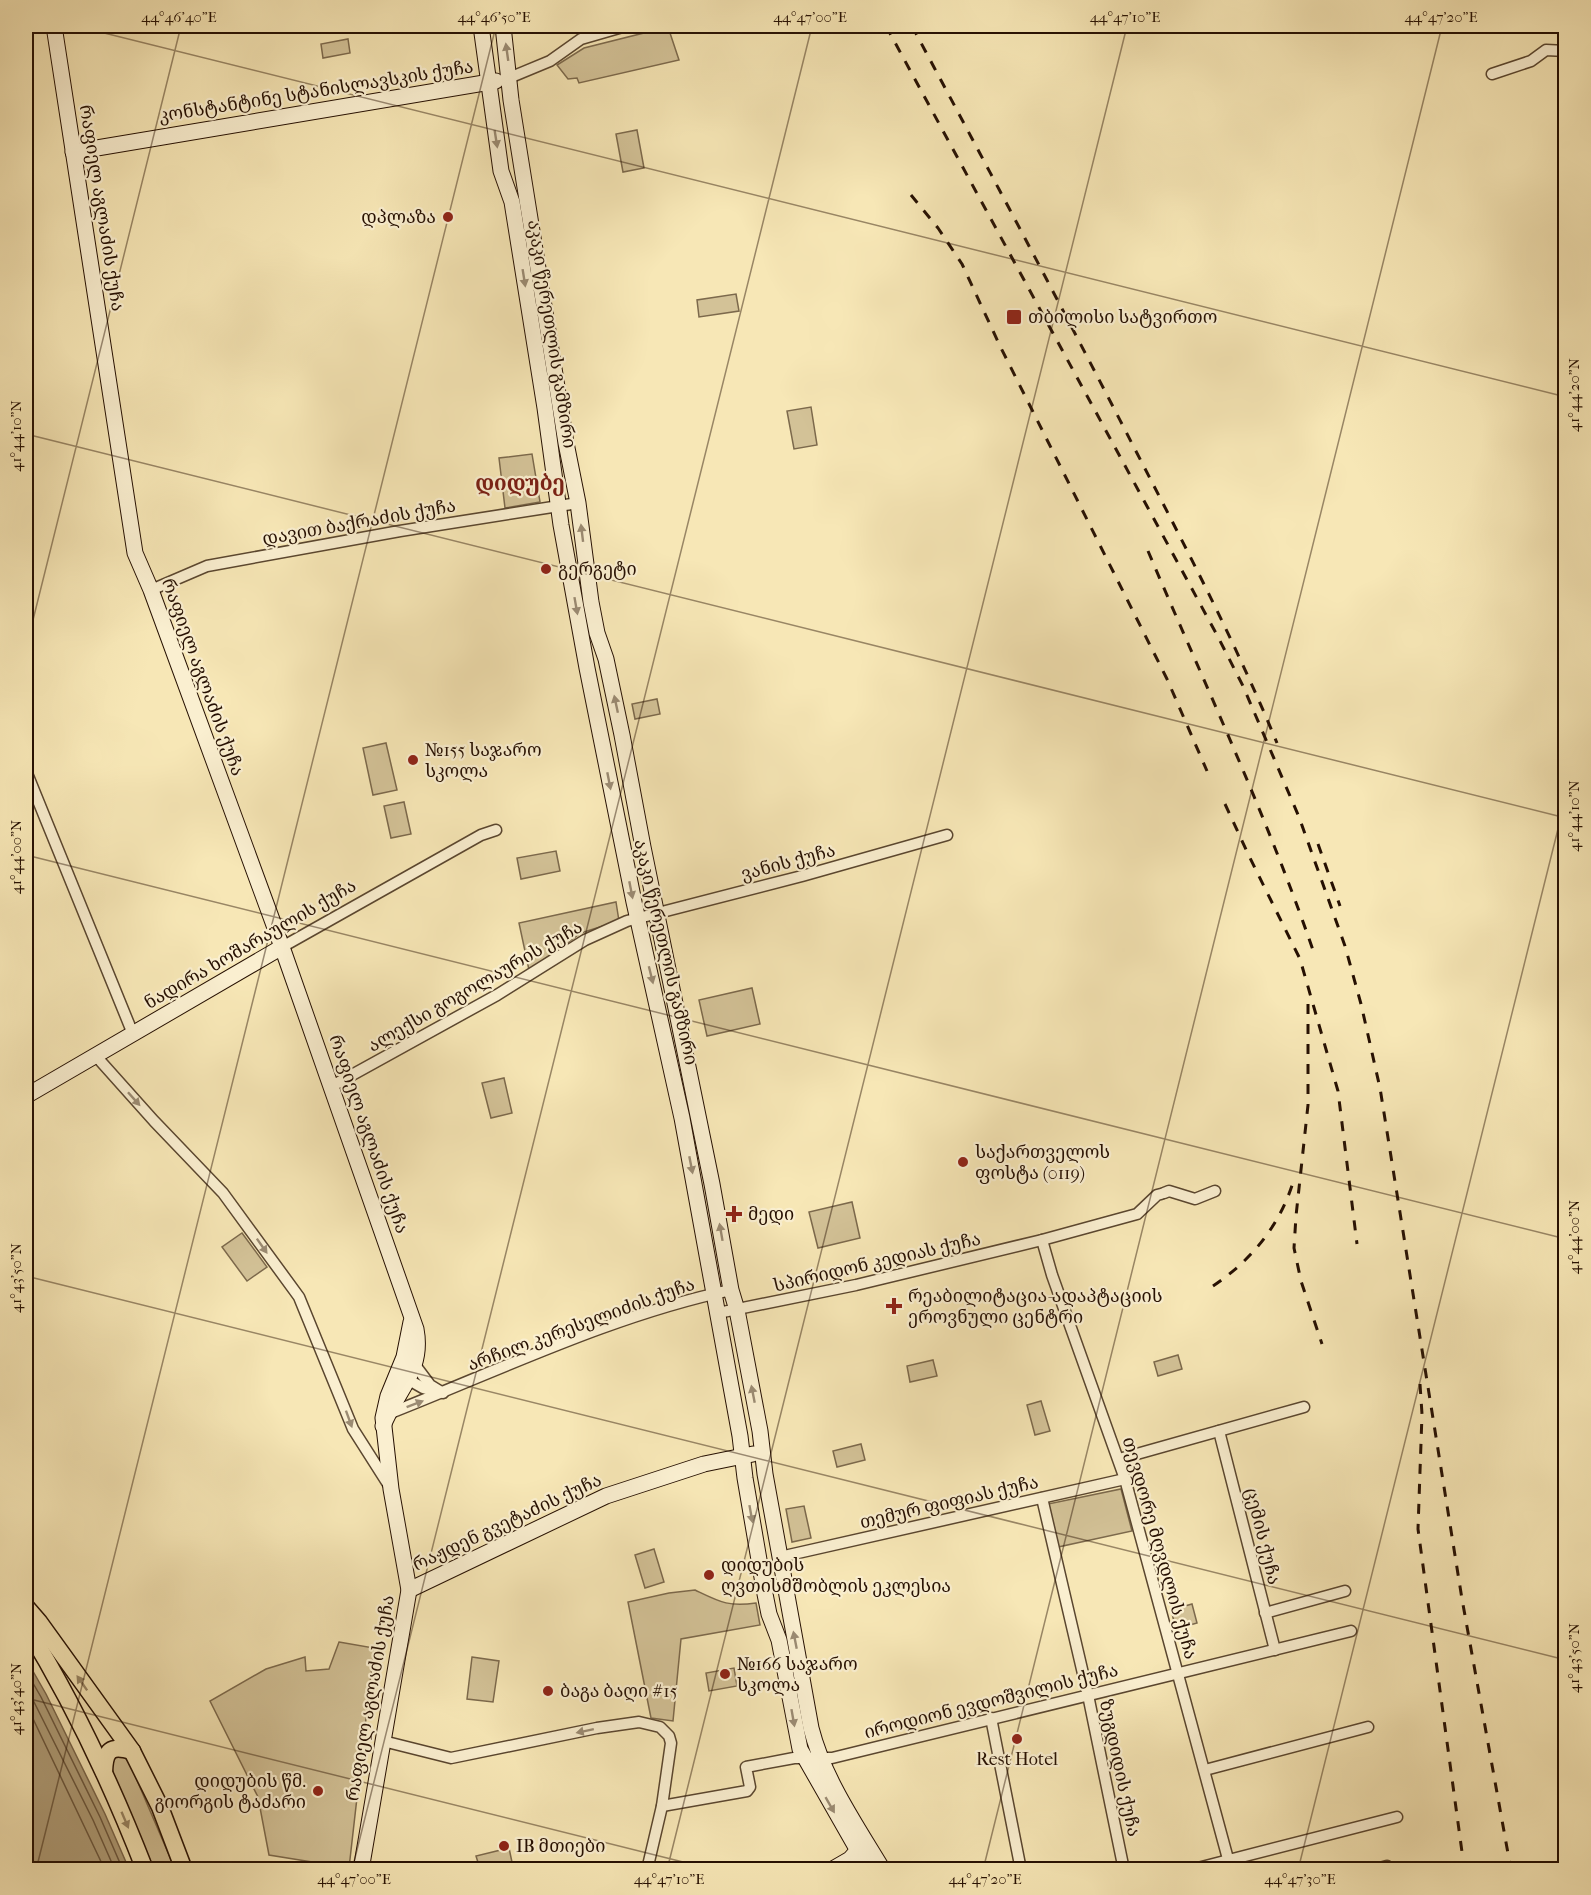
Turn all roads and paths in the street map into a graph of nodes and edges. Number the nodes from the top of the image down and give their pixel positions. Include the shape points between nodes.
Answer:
1 (54, 26) edge
2 (481, 26) edge
3 (503, 26) edge
4 (626, 26) edge
5 (1566, 51) edge
6 (1492, 74) dead end
7 (509, 78) junction
8 (489, 82) junction
9 (73, 152) junction
10 (578, 503) junction
11 (558, 507) junction
12 (151, 590) junction
13 (26, 771) edge
14 (496, 830) dead end
15 (947, 835) dead end
16 (657, 913) junction
17 (637, 918) junction
18 (282, 947) junction
19 (133, 1034) junction
20 (95, 1055) junction
21 (332, 1086) junction
22 (26, 1096) edge
23 (1215, 1191) dead end
24 (1042, 1240) junction
25 (731, 1290) junction
26 (714, 1293) junction
27 (737, 1310) junction
28 (718, 1313) junction
29 (410, 1361) junction
30 (403, 1376) junction
31 (443, 1393) junction
32 (1304, 1407) dead end
33 (386, 1420) junction
34 (1219, 1431) junction
35 (761, 1452) junction
36 (744, 1456) junction
37 (1119, 1459) junction
38 (1125, 1479) junction
39 (391, 1489) junction
40 (1042, 1498) junction
41 (780, 1557) junction
42 (409, 1590) junction
43 (1345, 1591) dead end
44 (26, 1607) edge
45 (1266, 1613) junction
46 (26, 1626) edge
47 (1351, 1631) dead end
48 (1275, 1650) junction
49 (1179, 1673) junction
50 (1088, 1695) junction
51 (991, 1718) junction
52 (109, 1719) junction
53 (1368, 1727) dead end
54 (86, 1733) junction
55 (383, 1741) junction
56 (132, 1751) junction
57 (805, 1758) junction
58 (821, 1759) junction
59 (1205, 1770) junction
60 (104, 1772) junction
61 (662, 1806) junction
62 (1397, 1817) dead end
63 (857, 1851) junction
64 (1230, 1865) edge
65 (185, 1866) edge
66 (1387, 1866) dead end
67 (145, 1869) edge
68 (361, 1869) edge
69 (647, 1869) edge
70 (831, 1869) edge
71 (869, 1869) edge
72 (883, 1869) edge
73 (1022, 1869) edge
74 (1124, 1869) edge
75 (1190, 1869) edge
76 (1373, 1869) edge

1 - 9 main road, რაფიელ აგლაძის ქუჩა
2 - 8 main road, აკაკი წერეთლის გამზირი
7 -> 3 main road, აკაკი წერეთლის გამზირი
4 - 7 street, კონსტანტინე სტანისლავსკის ქუჩა via 581,39 550,61
5 - 6 street via 1546,50 1531,61
7 - 8 main road, კონსტანტინე სტანისლავსკის ქუჩა
7 - 10 main road, აკაკი წერეთლის გამზირი
8 - 9 main road, კონსტანტინე სტანისლავსკის ქუჩა
8 -> 11 main road, აკაკი წერეთლის გამზირი via 501,171 515,220
9 - 12 main road, რაფიელ აგლაძის ქუჩა via 135,553
10 - 11 street, დავით ბაქრაძის ქუჩა
16 -> 10 main road, აკაკი წერეთლის გამზირი via 607,664 597,633
11 - 12 street, დავით ბაქრაძის ქუჩა via 207,566
11 -> 17 main road, აკაკი წერეთლის გამზირი
12 - 18 main road, რაფიელ აგლაძის ქუჩა
13 - 19 street
14 - 18 street, ნადირა ხოშარაულის ქუჩა
15 - 16 street, ვანის ქუჩა
16 - 17 street, ვანის ქუჩა
25 -> 16 main road, აკაკი წერეთლის გამზირი
17 - 21 street, ალექსი გოგოლაურის ქუჩა via 585,940 497,995
17 -> 26 main road, აკაკი წერეთლის გამზირი via 682,1118
18 - 19 main road, ნადირა ხოშარაულის ქუჩა
18 - 21 main road, რაფიელ აგლაძის ქუჩა
19 - 20 main road, ნადირა ხოშარაულის ქუჩა
20 - 22 main road, ნადირა ხოშარაულის ქუჩა
20 -> 39 street via 223,1193 299,1297 353,1429
21 - 29 main road, რაფიელ აგლაძის ქუჩა via 412,1317
23 - 24 street, სპირიდონ კედიას ქუჩა via 1195,1198 1169,1191 1157,1195 1137,1214
24 - 27 street, სპირიდონ კედიას ქუჩა
24 - 37 street, თევდორე მღვდლის ქუჩა
25 - 26 street, არჩილ კერესელიძის ქუჩა
25 - 27 main road, აკაკი წერეთლის გამზირი
26 - 28 main road, აკაკი წერეთლის გამზირი
26 - 31 street, არჩილ კერესელიძის ქუჩა via 598,1331
27 - 28 street, სპირიდონ კედიას ქუჩა
35 -> 27 main road, აკაკი წერეთლის გამზირი
28 - 36 main road, აკაკი წერეთლის გამზირი
29 - 30 main road, რაფიელ აგლაძის ქუჩა
29 - 31 street via 430,1385
30 - 31 street via 432,1392
30 - 33 main road, რაფიელ აგლაძის ქუჩა
33 -> 31 street, არჩილ კერესელიძის ქუჩა
32 - 34 street
33 - 39 main road, რაფიელ აგლაძის ქუჩა
34 - 37 street
34 - 45 street, ცემის ქუჩა
35 - 36 main road, რაჟდენ გვეტაძის ქუჩა
35 - 41 main road, აკაკი წერეთლის გამზირი
36 - 42 main road, რაჟდენ გვეტაძის ქუჩა via 704,1464 606,1496
36 -> 57 main road, აკაკი წერეთლის გამზირი via 769,1614 779,1640 795,1730
37 - 38 street, თევდორე მღვდლის ქუჩა
38 - 40 street, თემურ ფიფიას ქუჩა
38 - 49 street, თევდორე მღვდლის ქუჩა
39 - 42 main road, რაფიელ აგლაძის ქუჩა
40 - 41 street, თემურ ფიფიას ქუჩა
40 - 50 street, ზუგდიდის ქუჩა
58 -> 41 main road, აკაკი წერეთლის გამზირი via 811,1728
42 - 55 main road, რაფიელ აგლაძის ქუჩა
43 - 45 street
52 -> 44 main road
45 - 48 street, ცემის ქუჩა
46 - 54 main road
47 - 48 street, იროდიონ ევდოშვილის ქუჩა
48 - 49 street, იროდიონ ევდოშვილის ქუჩა
49 - 50 street, იროდიონ ევდოშვილის ქუჩა
49 - 59 street, თევდორე მღვდლის ქუჩა
50 - 51 street, იროდიონ ევდოშვილის ქუჩა
50 - 74 street, ზუგდიდის ქუჩა
51 - 58 street, იროდიონ ევდოშვილის ქუჩა
51 - 73 street
52 - 54 main road via 111,1731 106,1739 95,1739
52 - 56 main road
53 - 59 street
54 - 60 main road
61 -> 55 street via 671,1743 660,1727 643,1722 458,1757
55 - 68 main road, რაფიელ აგლაძის ქუჩა
56 - 60 main road via 116,1748 109,1752
56 - 65 main road
57 - 58 street, იროდიონ ევდოშვილის ქუჩა
57 - 61 street, იროდიონ ევდოშვილის ქუჩა via 746,1767 750,1787 747,1791
57 -> 63 main road, აკაკი წერეთლის გამზირი
58 - 72 main road, აკაკი წერეთლის გამზირი
59 - 64 street, თევდორე მღვდლის ქუჩა
60 -> 67 main road
61 - 69 street
62 - 64 street
63 - 70 main road
63 - 71 main road, აკაკი წერეთლის გამზირი
64 - 75 street
66 - 76 street

